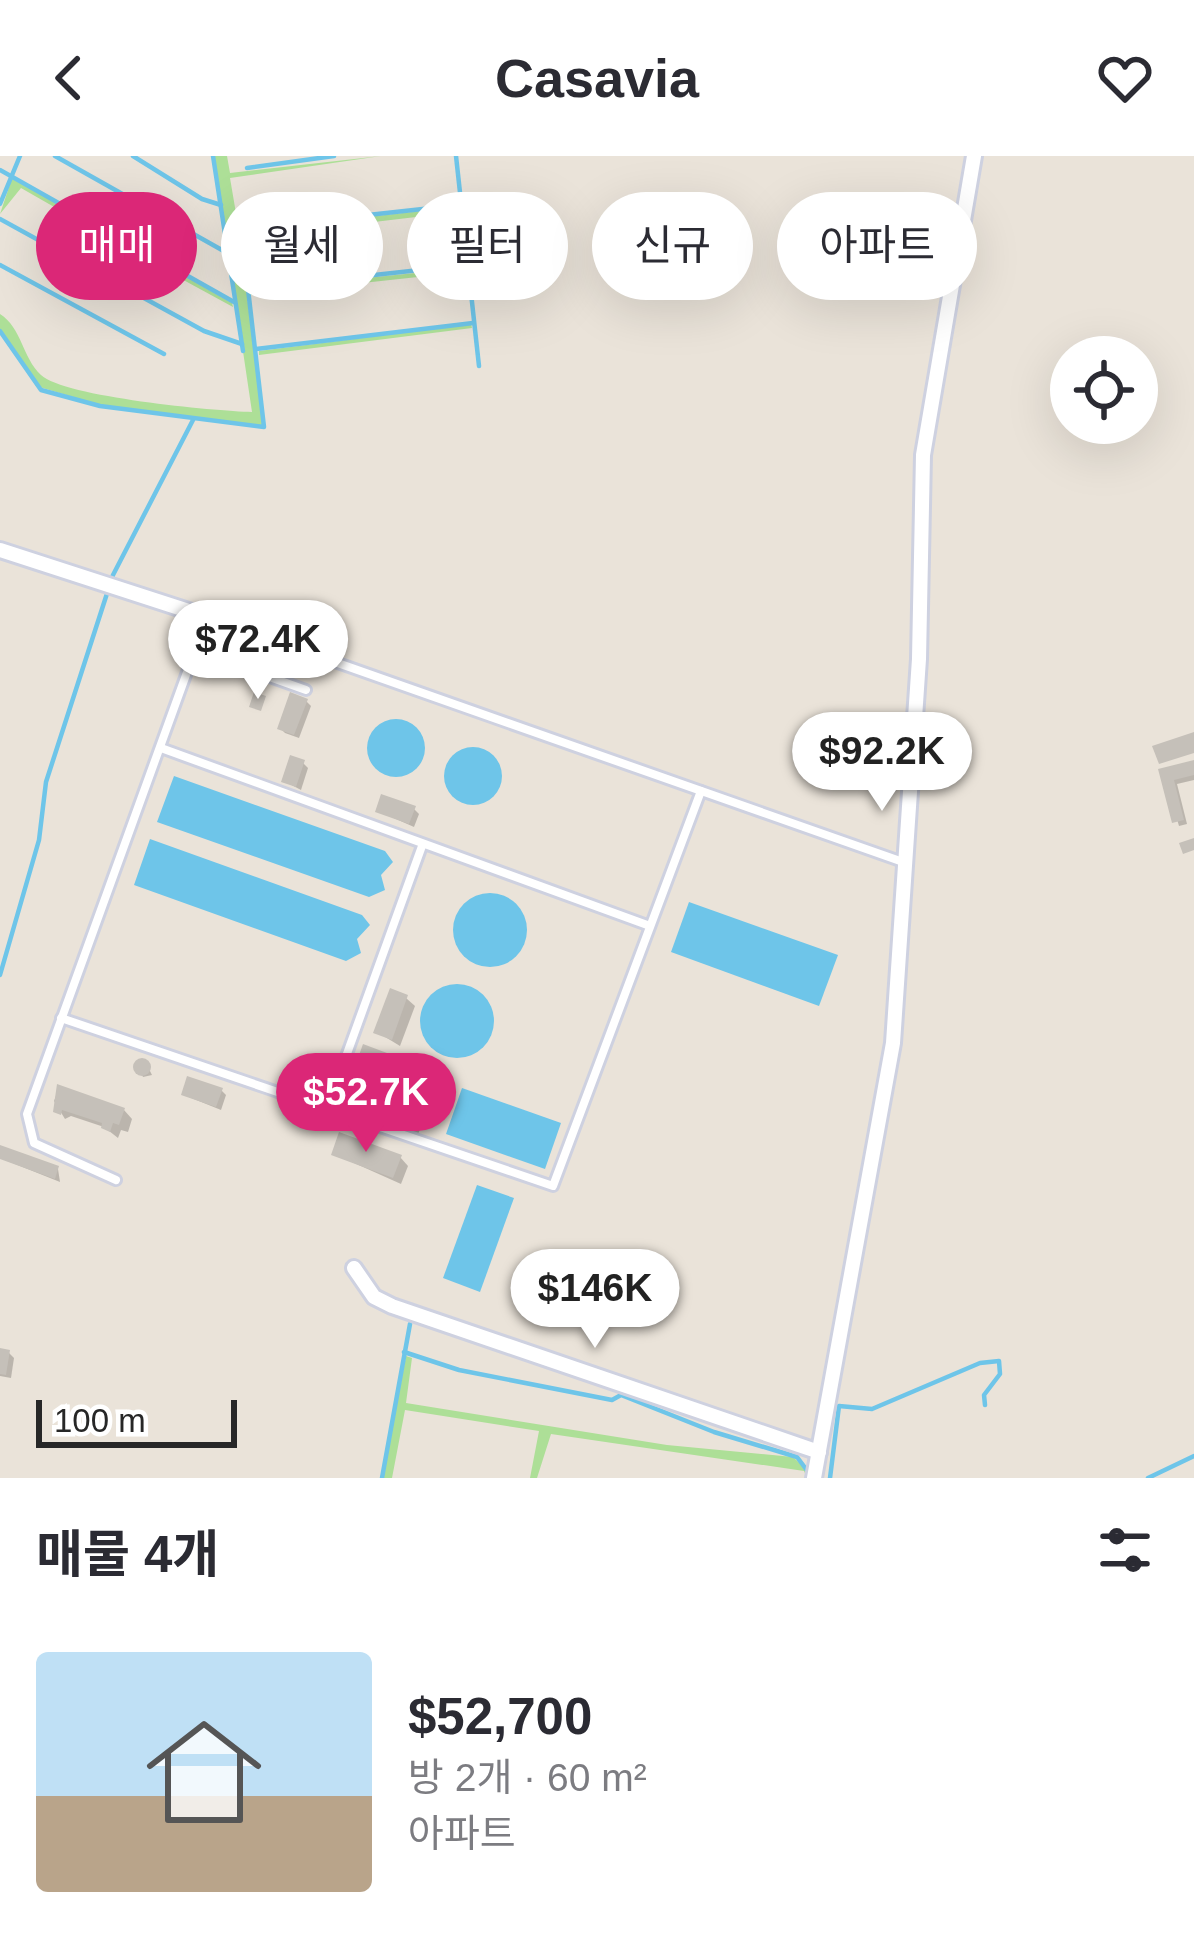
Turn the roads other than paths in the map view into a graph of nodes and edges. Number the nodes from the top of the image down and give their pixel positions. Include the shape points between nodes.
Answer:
1 (974, 156) edge
2 (0, 550) edge
3 (207, 617) junction
4 (194, 650) junction
5 (306, 690) dead end
6 (160, 748) junction
7 (701, 791) junction
8 (422, 846) junction
9 (903, 862) junction
10 (650, 926) junction
11 (62, 1018) junction
12 (327, 1109) junction
13 (116, 1180) dead end
14 (354, 1268) dead end
15 (819, 1452) junction
16 (814, 1478) edge

1 - 9 street via 923,455 919,659
2 - 3 street
3 - 4 lane
3 - 7 lane
4 - 5 lane
4 - 6 lane
6 - 8 lane
6 - 11 lane
7 - 9 lane
7 - 10 lane
8 - 10 lane
8 - 12 lane
9 - 15 street via 893,1043
10 - 12 lane via 553,1186
11 - 12 lane
11 - 13 lane via 27,1131 34,1143
14 - 15 street via 374,1297 392,1306
15 - 16 street

